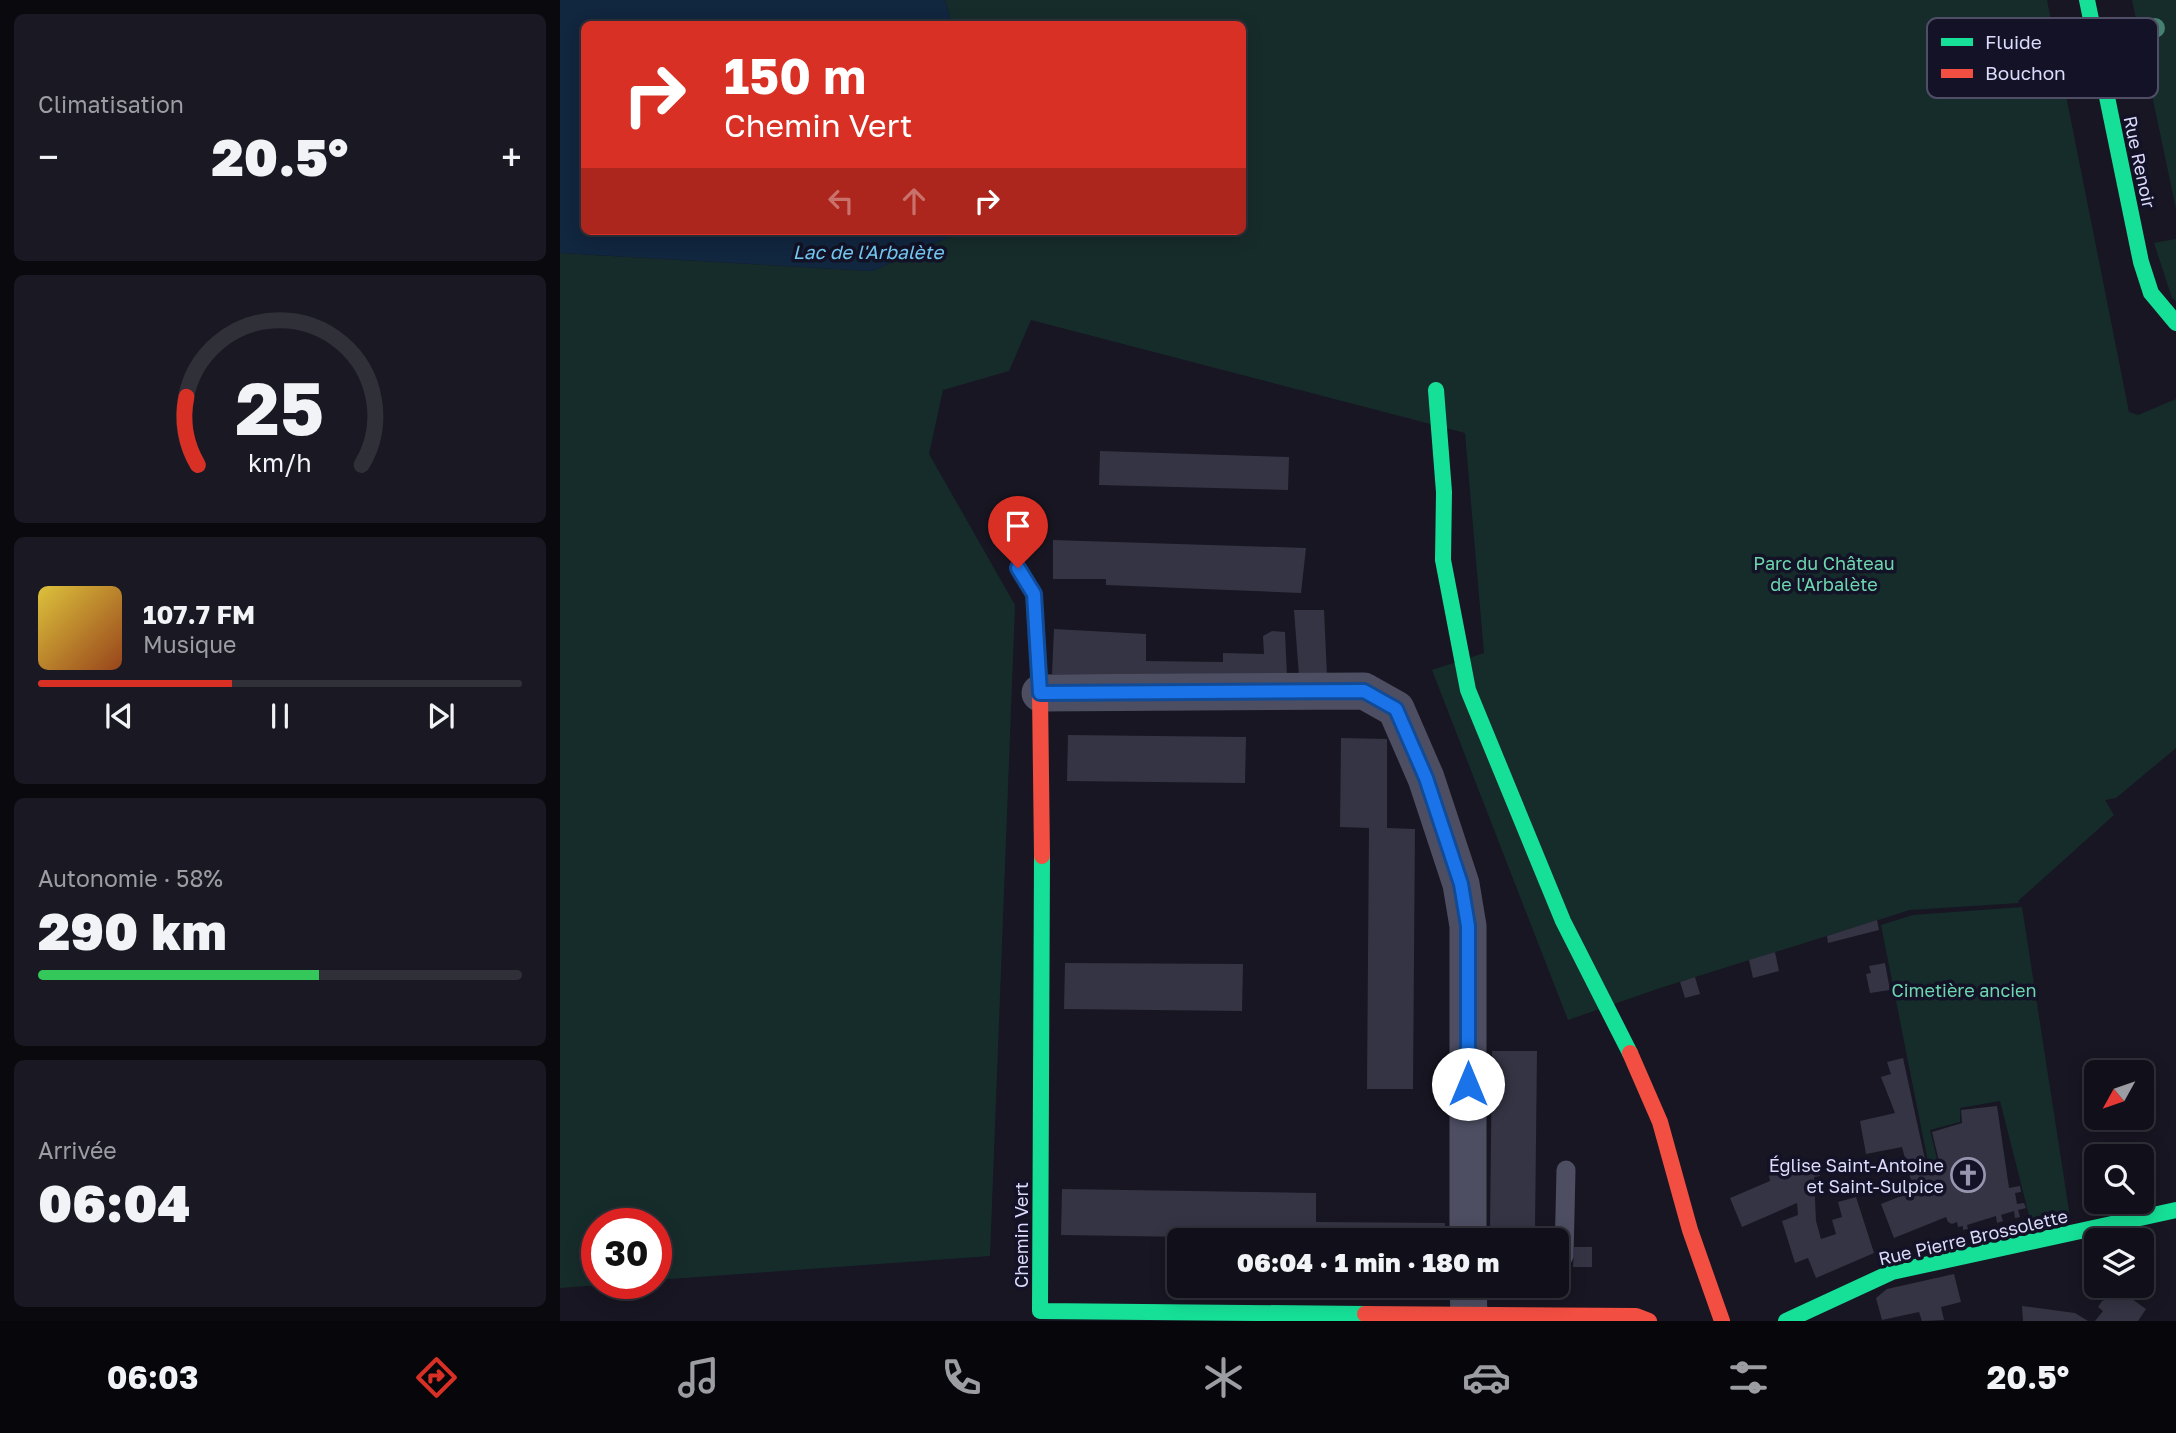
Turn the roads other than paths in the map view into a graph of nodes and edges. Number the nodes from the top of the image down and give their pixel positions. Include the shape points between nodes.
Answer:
1 (2087, 0) edge
2 (2091, 18) edge
3 (2107, 98) edge
4 (2176, 323) edge
5 (1436, 390) dead end
6 (1018, 568) dead end
7 (1040, 693) junction
8 (1566, 1170) dead end
9 (2176, 1210) edge
10 (1468, 1228) edge
11 (1565, 1228) edge
12 (1469, 1301) edge
13 (1643, 1319) edge
14 (1722, 1321) edge
15 (1786, 1321) edge

1 - 2 street, Rue Renoir
3 - 4 street, Rue Renoir via 2141,262 2151,293
5 - 14 street via 1444,492 1443,559 1468,691 1563,921 1618,1026 1660,1122
6 - 7 street, Chemin Vert via 1034,594
7 - 10 street via 1364,691 1396,709 1426,778 1461,884 1468,926
7 - 12 street, Chemin Vert via 1040,1311
8 - 11 lane
9 - 15 street, Rue Pierre Brossolette via 1892,1272
12 - 13 street, Chemin Vert

